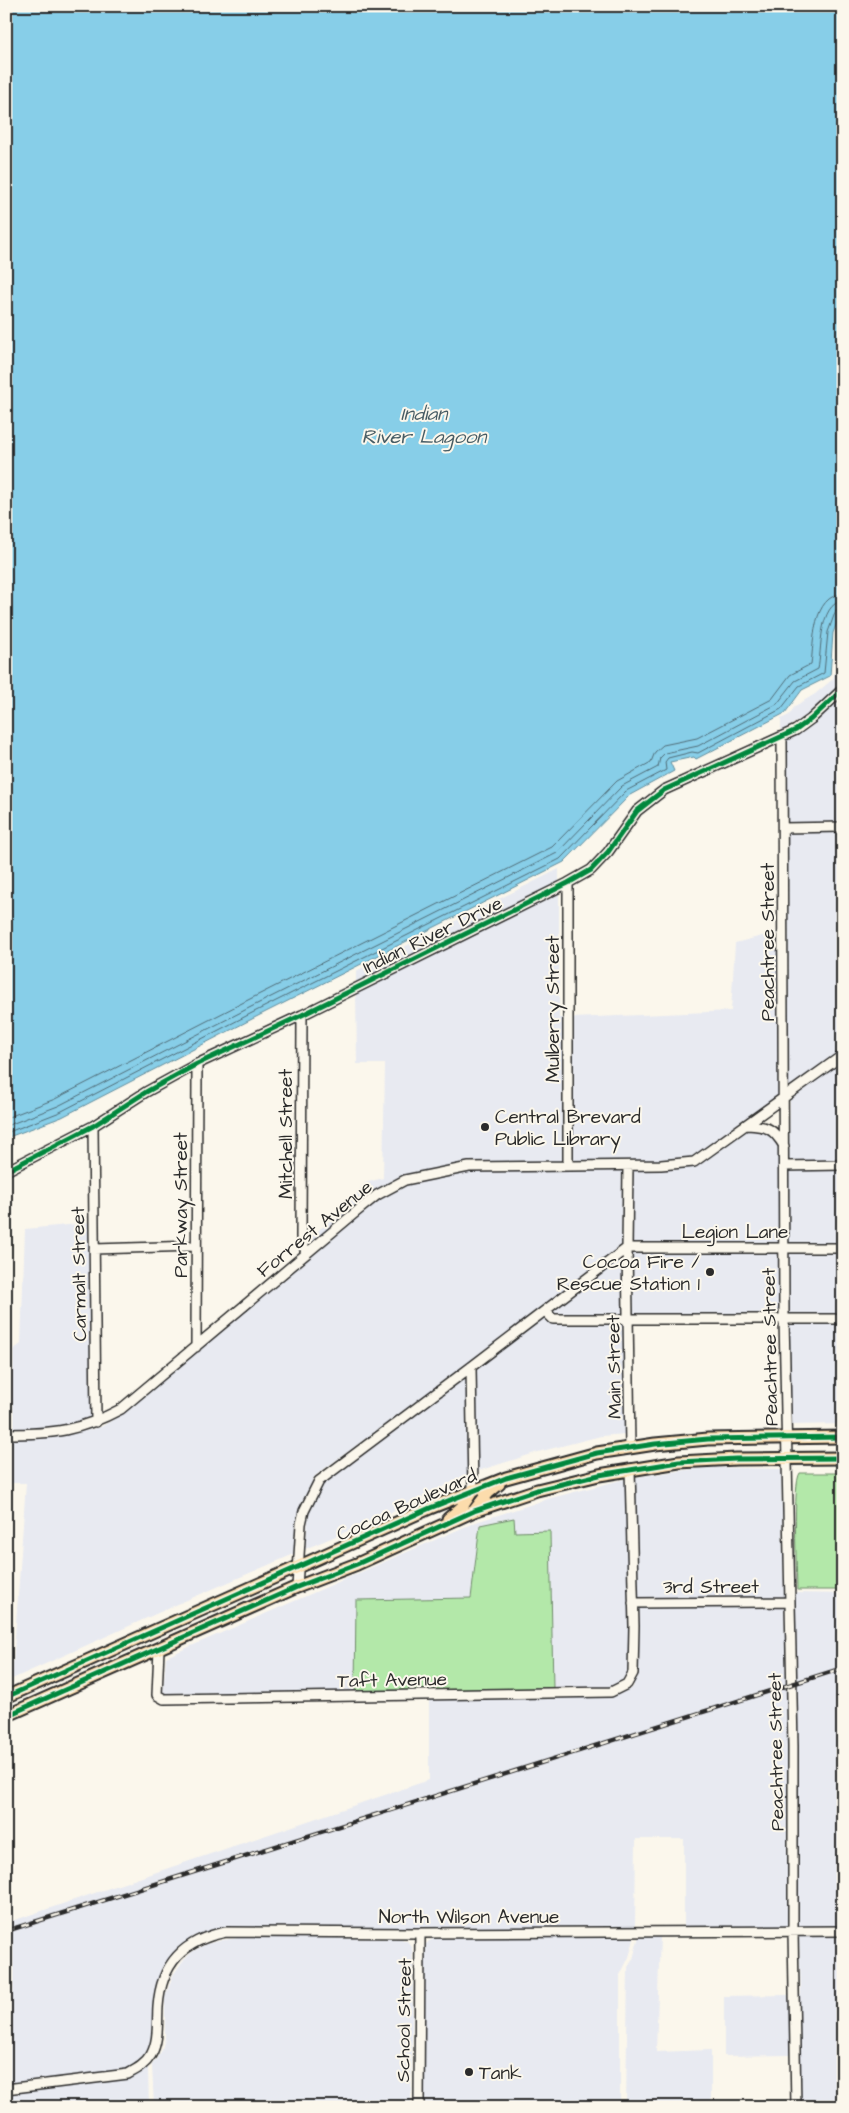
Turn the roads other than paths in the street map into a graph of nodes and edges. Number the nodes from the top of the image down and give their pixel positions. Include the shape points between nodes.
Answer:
1 (843, 689) edge
2 (782, 736) junction
3 (843, 827) edge
4 (783, 828) junction
5 (568, 883) junction
6 (302, 1015) junction
7 (843, 1055) edge
8 (197, 1064) junction
9 (784, 1098) junction
10 (746, 1125) junction
11 (93, 1126) junction
12 (784, 1146) junction
13 (843, 1164) edge
14 (568, 1166) junction
15 (628, 1166) junction
16 (784, 1166) junction
17 (6, 1171) edge
18 (196, 1246) junction
19 (784, 1247) junction
20 (94, 1248) junction
21 (626, 1248) junction
22 (843, 1248) edge
23 (306, 1253) junction
24 (545, 1311) junction
25 (784, 1318) junction
26 (629, 1319) junction
27 (843, 1319) edge
28 (196, 1347) junction
29 (471, 1367) junction
30 (96, 1422) junction
31 (6, 1434) edge
32 (787, 1438) junction
33 (843, 1438) edge
34 (630, 1448) junction
35 (843, 1458) edge
36 (786, 1459) junction
37 (630, 1468) junction
38 (506, 1478) junction
39 (473, 1490) junction
40 (474, 1512) junction
41 (436, 1528) junction
42 (299, 1568) junction
43 (296, 1587) junction
44 (789, 1602) junction
45 (633, 1603) junction
46 (159, 1649) junction
47 (66, 1671) junction
48 (6, 1697) edge
49 (6, 1704) edge
50 (6, 1716) edge
51 (793, 1931) junction
52 (843, 1931) edge
53 (420, 1933) junction
54 (6, 2089) edge
55 (418, 2107) edge
56 (796, 2107) edge

1 - 2 street, Indian River Drive via 811,719
2 - 4 street, Peachtree Street
2 - 5 street, Indian River Drive via 664,790 637,811 591,870
3 - 4 street
4 - 9 street, Peachtree Street
5 - 6 street, Indian River Drive
5 - 14 street, Mulberry Street
6 - 8 street, Indian River Drive
6 - 23 street, Mitchell Street via 301,1237
7 - 9 street, Forrest Avenue
8 - 11 street, Indian River Drive
8 - 18 street, Parkway Street
9 - 10 street, Forrest Avenue
9 - 12 street, Peachtree Street
10 - 12 street via 763,1126 776,1133
10 - 15 street, Forrest Avenue via 694,1162
11 - 17 street, Indian River Drive
11 - 20 street, Carmalt Street
12 - 16 street, Peachtree Street
13 - 16 street
14 - 15 street, Forrest Avenue
14 - 23 street, Forrest Avenue via 469,1166 405,1180 377,1195
15 - 21 street, Main Street
16 - 19 street, Peachtree Street
18 - 20 street
18 - 28 street, Parkway Street
19 - 21 street, Legion Lane
19 - 22 street, Legion Lane
19 - 25 street, Peachtree Street
20 - 30 street, Carmalt Street
21 - 24 street
21 - 26 street, Main Street
23 - 28 street, Forrest Avenue
24 - 26 street via 553,1319
24 - 29 street
25 - 26 street
25 - 27 street
25 - 32 street, Peachtree Street
26 - 34 street, Main Street
28 - 30 street, Forrest Avenue via 133,1401
29 - 39 street
29 - 42 street via 319,1481 304,1511
30 - 31 street, Forrest Avenue via 71,1430
32 - 33 main road, Cocoa Boulevard
32 - 34 main road, Cocoa Boulevard via 699,1440
32 - 36 street, Peachtree Street
34 - 38 main road, Cocoa Boulevard
35 - 36 main road, Cocoa Boulevard
36 - 37 main road, Cocoa Boulevard via 708,1460
36 - 44 street, Peachtree Street
37 - 40 main road, Cocoa Boulevard via 563,1483
37 - 45 street
38 - 39 main road, Cocoa Boulevard
38 - 40 main road via 488,1493
39 - 41 main road via 462,1507
39 - 42 main road, Cocoa Boulevard
40 - 41 main road, Cocoa Boulevard
41 - 43 main road, Cocoa Boulevard
42 - 43 street
42 - 47 main road, Cocoa Boulevard
43 - 46 main road, Cocoa Boulevard
44 - 45 street, 3rd Street
44 - 51 street, Peachtree Street
45 - 46 street, Taft Avenue via 633,1673 627,1684 611,1692 164,1699 157,1695
46 - 50 main road, Cocoa Boulevard
47 - 48 main road, Cocoa Boulevard
47 - 49 main road via 41,1688
51 - 52 street, North Wilson Avenue
51 - 53 street, North Wilson Avenue
51 - 56 street, Peachtree Street
53 - 54 street, North Wilson Avenue via 226,1932 196,1940 186,1947 164,1978 160,1989 157,2037 152,2054 142,2067 128,2074
53 - 55 street, School Street

